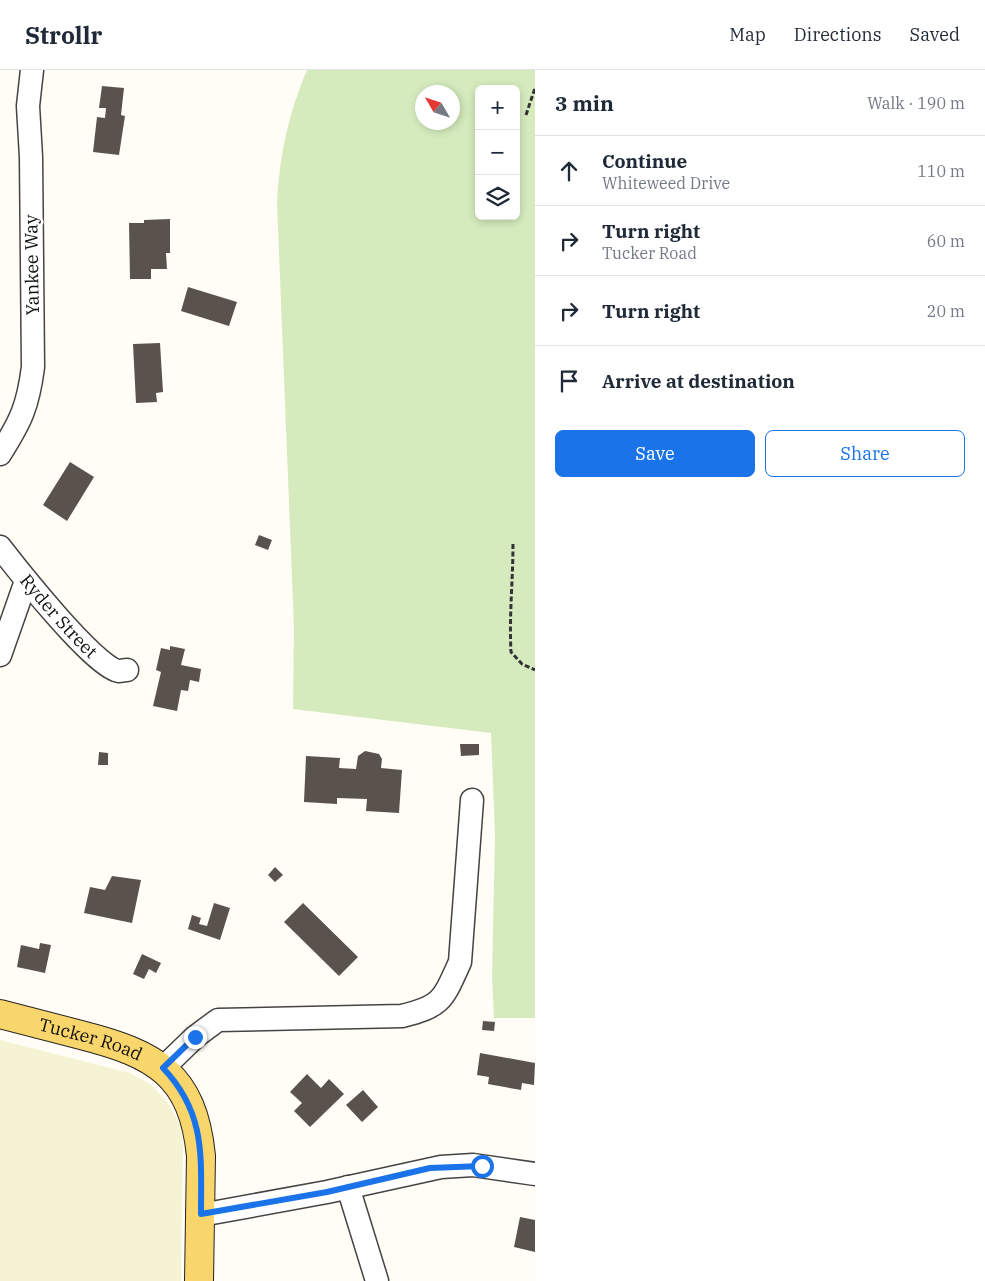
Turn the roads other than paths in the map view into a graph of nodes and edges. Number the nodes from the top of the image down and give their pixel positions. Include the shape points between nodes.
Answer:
1 (32, 70) edge
2 (0, 454) edge
3 (0, 547) edge
4 (26, 581) junction
5 (0, 655) edge
6 (127, 670) dead end
7 (472, 800) dead end
8 (0, 1014) edge
9 (163, 1068) junction
10 (535, 1174) edge
11 (348, 1187) junction
12 (201, 1214) junction
13 (199, 1281) edge
14 (377, 1281) edge

1 - 2 street, Yankee Way via 28,106 33,367 24,413
3 - 4 street, Ryder Street
4 - 5 street
4 - 6 street, Ryder Street via 100,661 118,671
7 - 9 street via 460,962 438,1003 428,1010 402,1016 218,1020
8 - 9 main road, Tucker Road via 117,1045
9 - 12 main road, Tucker Road via 182,1091 196,1119 201,1156
10 - 11 street via 492,1167 452,1166
11 - 12 street
11 - 14 street
12 - 13 main road, Tucker Road

